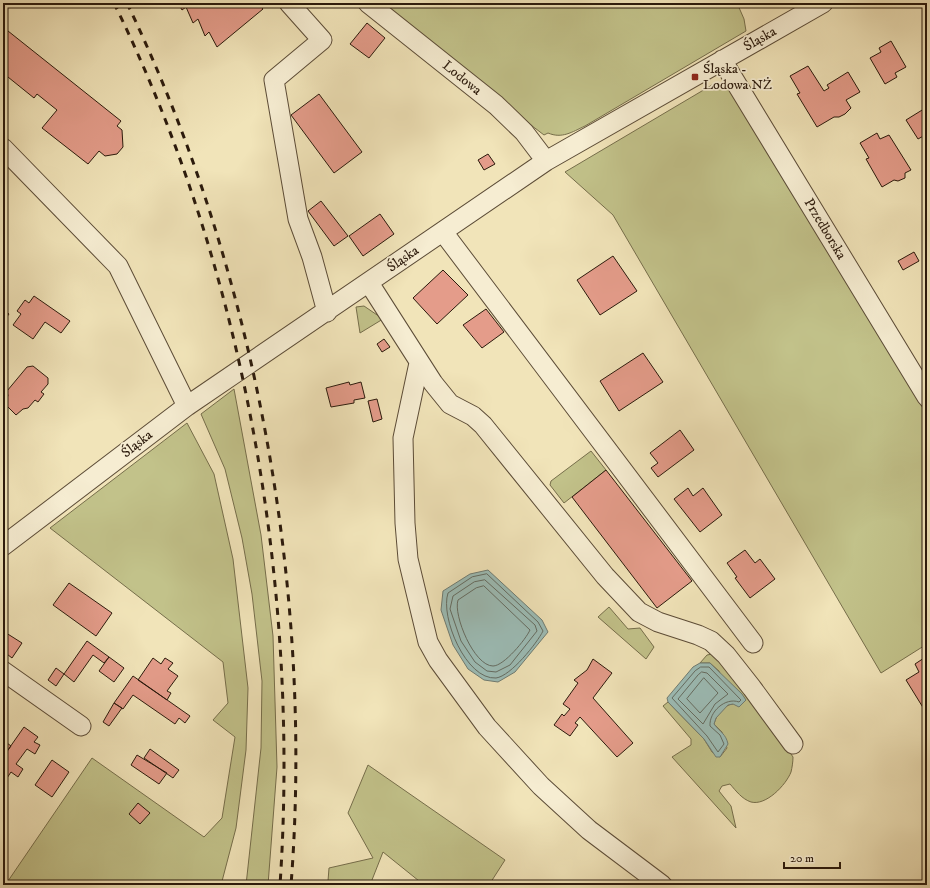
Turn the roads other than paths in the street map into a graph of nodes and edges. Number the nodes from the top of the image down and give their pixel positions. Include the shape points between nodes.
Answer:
1 (289, 3) edge
2 (368, 3) edge
3 (819, 4) edge
4 (722, 60) junction
5 (3, 148) edge
6 (546, 161) junction
7 (443, 232) junction
8 (369, 283) junction
9 (327, 312) junction
10 (419, 363) junction
11 (927, 397) edge
12 (187, 406) junction
13 (3, 546) edge
14 (753, 643) dead end
15 (3, 671) edge
16 (81, 726) dead end
17 (793, 744) dead end
18 (662, 885) edge

1 - 9 street via 322,40 274,80 298,219 312,257
2 - 6 street, Lodowa via 496,105 524,132
3 - 4 street, Śląska
4 - 6 street, Śląska
4 - 11 street, Przedborska
5 - 12 street via 118,266
6 - 7 street, Śląska
7 - 8 street, Śląska
7 - 14 street
8 - 9 street, Śląska
8 - 10 street
9 - 12 street, Śląska
10 - 17 street via 450,404 473,416 483,425 605,576 634,607 658,622 698,634 711,641 726,655
10 - 18 street via 403,438 404,523 408,559 428,642 438,660 487,727 541,786 589,830
12 - 13 street, Śląska
15 - 16 street

